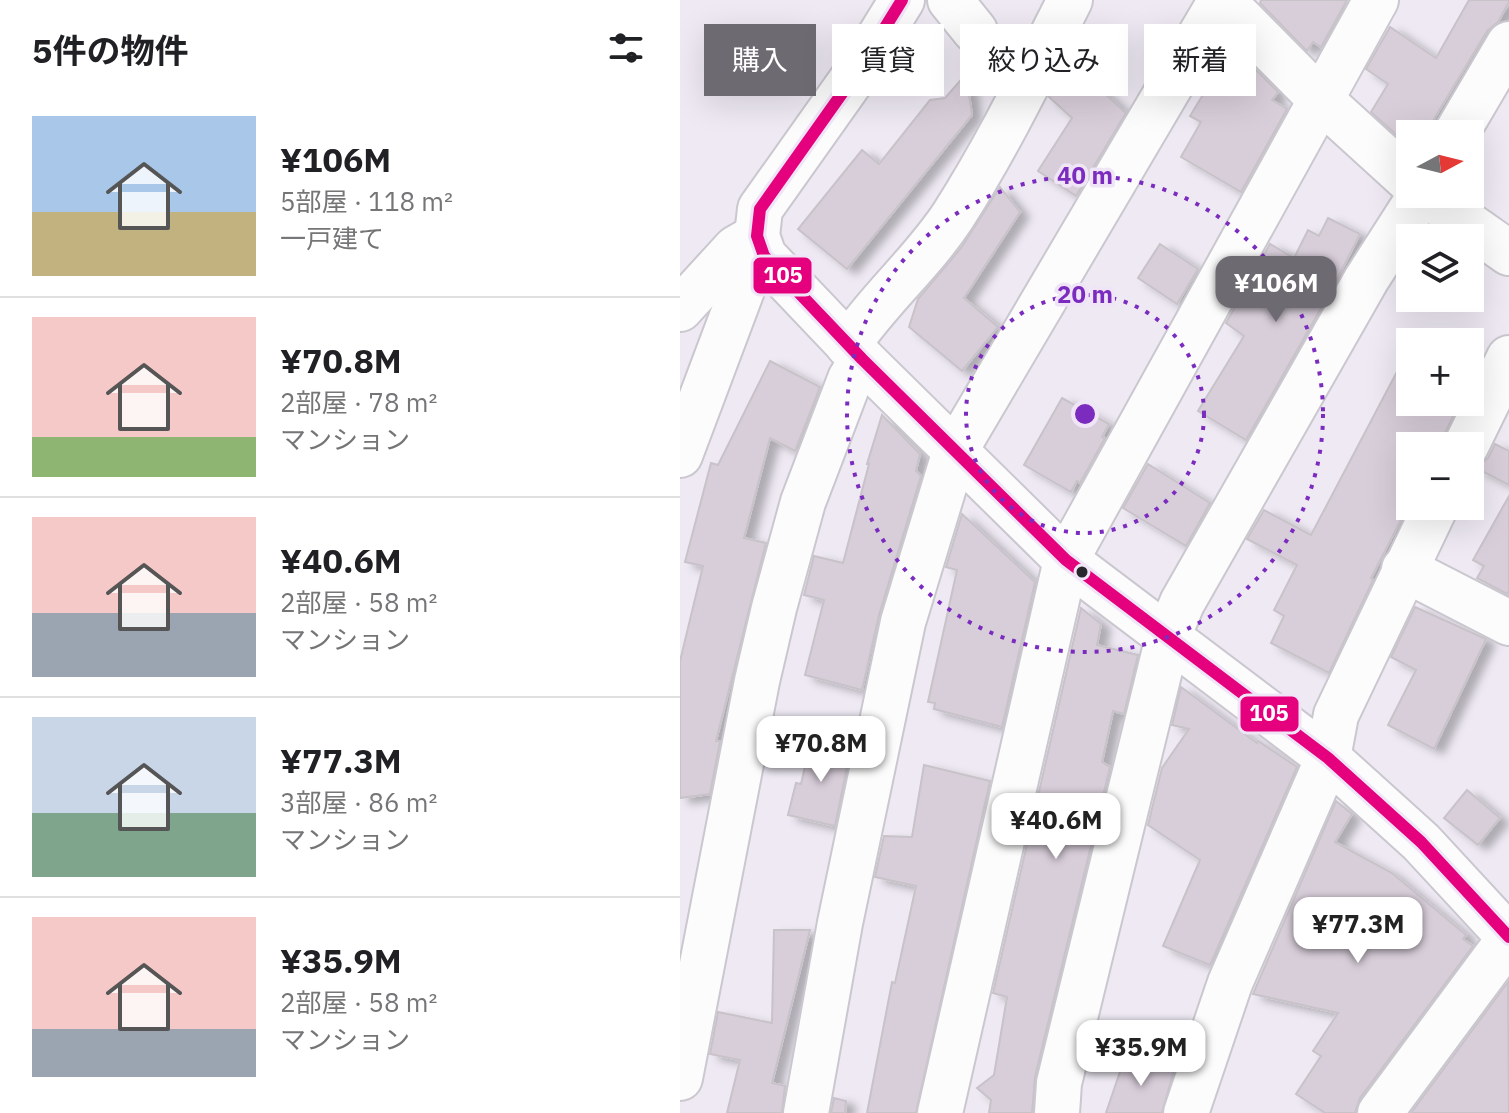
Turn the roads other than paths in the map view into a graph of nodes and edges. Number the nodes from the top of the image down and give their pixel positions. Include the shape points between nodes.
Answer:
1 (902, 0) edge
2 (1070, 0) edge
3 (1222, 0) edge
4 (1376, 0) edge
5 (1509, 44) edge
6 (1320, 99) junction
7 (1464, 120) edge
8 (1396, 168) edge
9 (1414, 208) edge
10 (1443, 208) edge
11 (760, 246) junction
12 (1509, 253) edge
13 (680, 309) edge
14 (855, 352) junction
15 (1509, 358) edge
16 (1486, 429) edge
17 (955, 451) junction
18 (680, 455) edge
19 (1429, 520) edge
20 (1066, 560) junction
21 (1404, 569) junction
22 (1509, 623) edge
23 (1168, 637) junction
24 (1328, 758) junction
25 (1509, 938) edge
26 (680, 1078) edge
27 (806, 1113) edge
28 (940, 1113) edge
29 (1057, 1113) edge
30 (1186, 1113) edge
31 (1380, 1113) edge

1 - 11 street via 760,209
2 - 14 street via 996,146 925,254 863,323
3 - 6 street
3 - 17 street
4 - 6 street
5 - 7 street
6 - 8 street
6 - 20 street
9 - 23 street via 1366,280 1182,603
10 - 12 street
11 - 13 street via 736,248
11 - 14 street
11 - 18 street
14 - 17 street
14 - 26 street via 850,379 803,502 774,608
15 - 16 street
17 - 20 street
17 - 27 street via 903,622
19 - 21 street
20 - 23 street
20 - 28 street
21 - 22 street
21 - 24 street via 1336,715
23 - 24 street
23 - 29 street via 1059,1083
24 - 25 street via 1421,842
24 - 30 street via 1230,983
25 - 31 street

